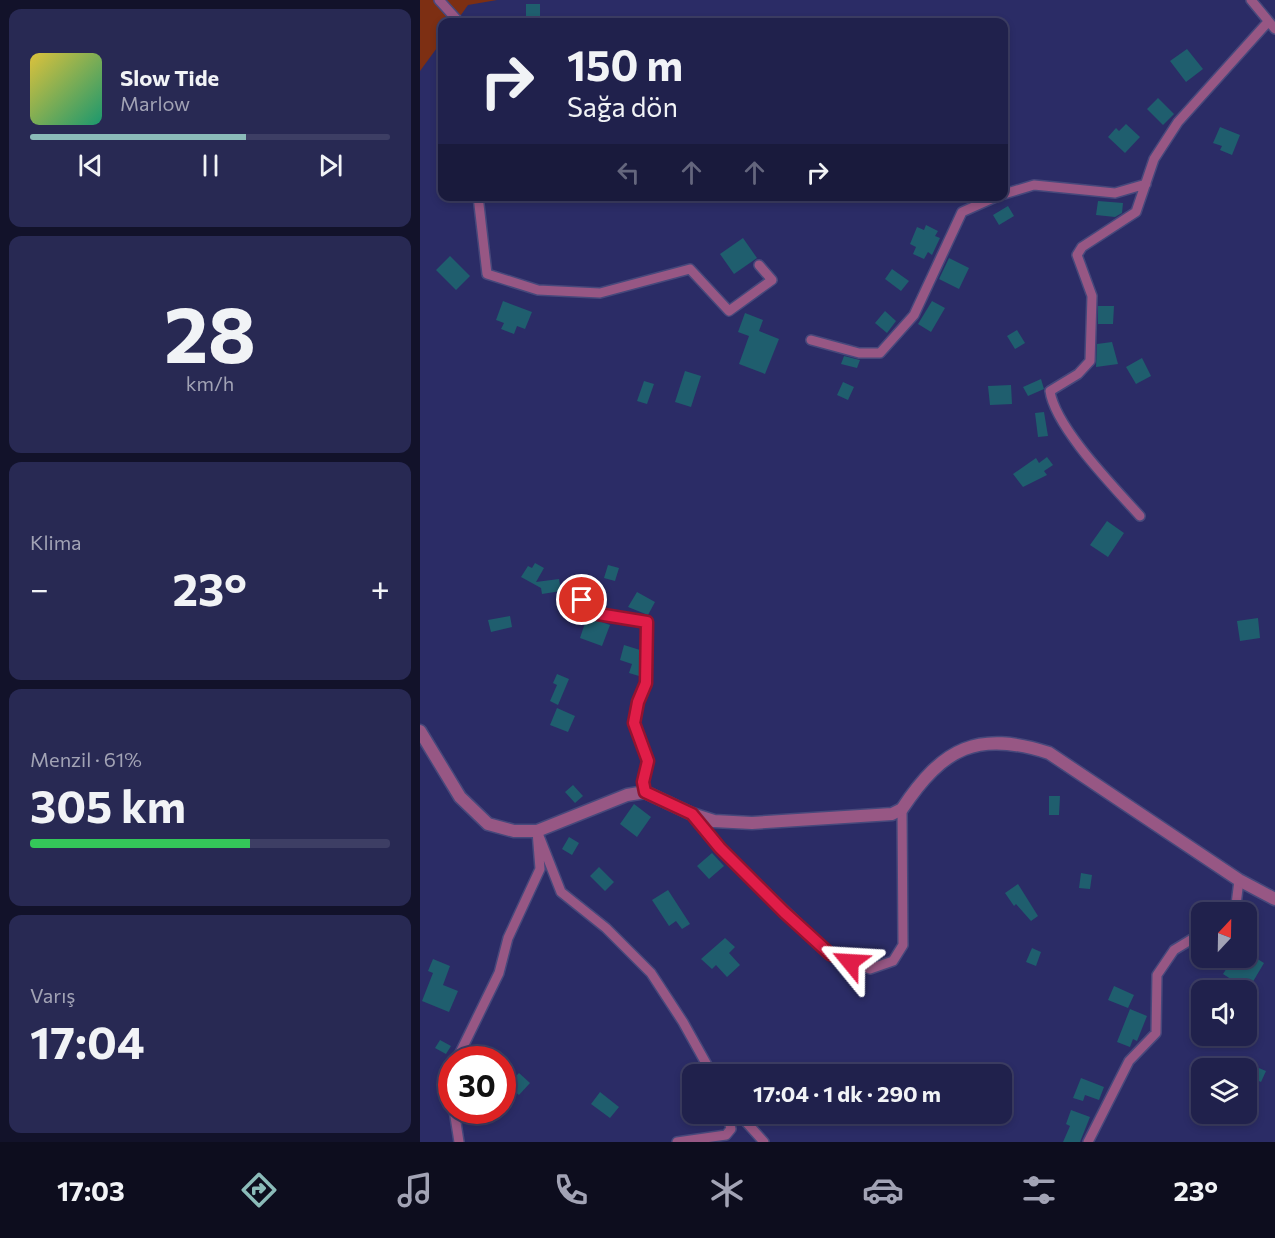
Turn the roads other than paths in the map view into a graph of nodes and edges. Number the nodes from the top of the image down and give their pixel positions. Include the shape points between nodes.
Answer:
1 (439, 0) edge
2 (1251, 0) edge
3 (455, 18) edge
4 (1271, 26) edge
5 (1146, 184) junction
6 (1008, 193) edge
7 (479, 201) edge
8 (987, 201) edge
9 (759, 265) dead end
10 (811, 340) dead end
11 (1140, 516) dead end
12 (575, 592) dead end
13 (420, 731) edge
14 (645, 792) junction
15 (902, 809) junction
16 (692, 814) junction
17 (537, 831) junction
18 (1239, 880) junction
19 (1275, 899) edge
20 (1236, 902) edge
21 (1191, 940) edge
22 (463, 1046) edge
23 (706, 1064) edge
24 (456, 1124) edge
25 (730, 1124) edge
26 (748, 1124) edge
27 (459, 1142) edge
28 (677, 1142) edge
29 (764, 1142) edge
30 (1088, 1142) edge

1 - 3 street
2 - 4 street
4 - 5 street via 1178,122 1154,159
5 - 6 street via 1115,193 1034,184
5 - 11 street via 1137,212 1082,247 1077,255 1092,296 1090,361 1078,374 1050,391 1052,407
7 - 9 street via 486,273 538,290 600,293 690,269 729,311 772,280
8 - 10 street via 962,212 914,315 880,353 859,353
12 - 14 street via 592,613 647,622 646,683 634,723 648,761
13 - 17 street via 460,797 488,824 514,831
14 - 16 street
14 - 17 street via 627,795
15 - 16 street via 892,814 853,818 752,824 714,821
15 - 16 street via 903,945 893,961 870,969 830,954 720,848
15 - 18 street via 947,756 972,745 1024,745 1049,753
17 - 22 street via 540,869 508,938 499,973
17 - 23 street via 561,892 606,928 651,973
18 - 19 street
18 - 20 street
21 - 30 street via 1174,950 1157,975 1156,1033 1129,1061
24 - 27 street
25 - 28 street via 726,1135
26 - 29 street

